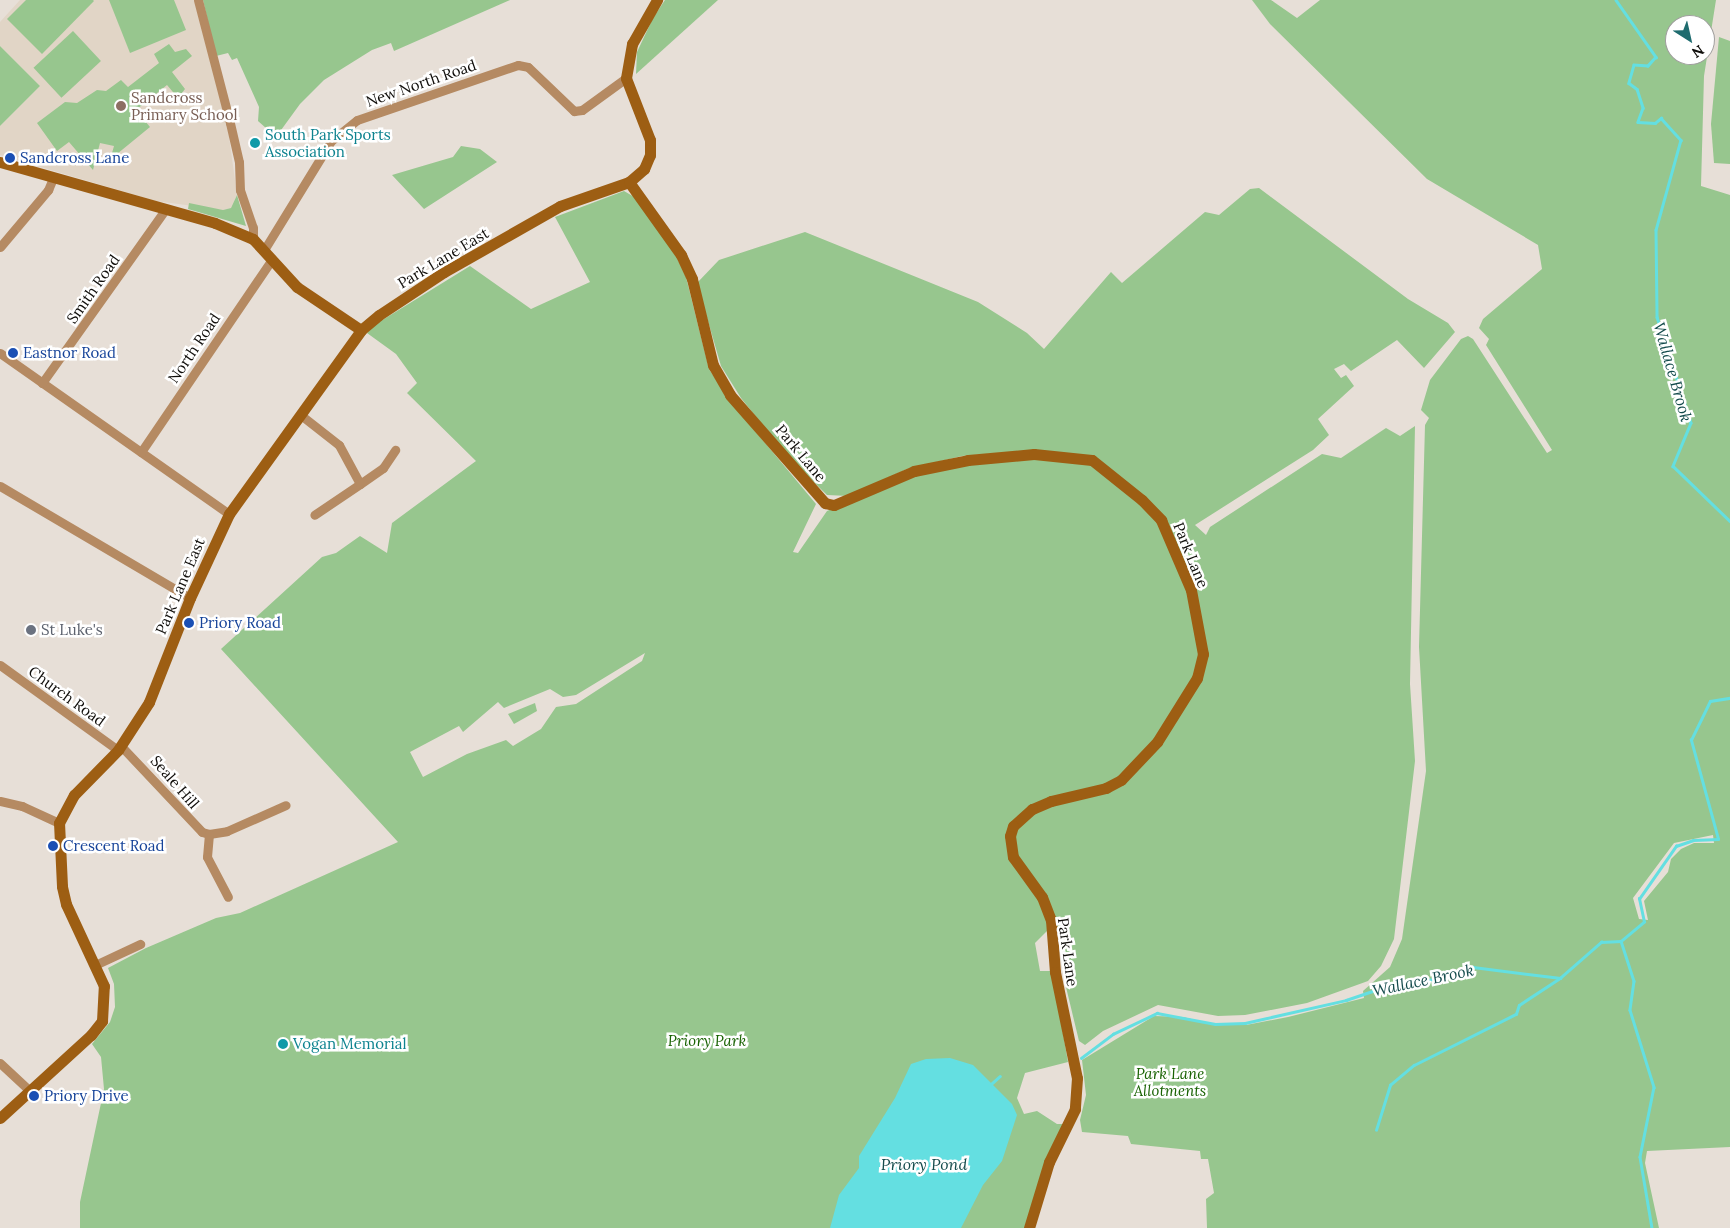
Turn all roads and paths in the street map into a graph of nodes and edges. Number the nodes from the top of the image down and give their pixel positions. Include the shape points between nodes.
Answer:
1 (198, 0) edge
2 (657, 0) edge
3 (626, 78) junction
4 (0, 162) edge
5 (54, 178) junction
6 (628, 182) junction
7 (165, 210) junction
8 (252, 239) junction
9 (0, 247) edge
10 (264, 250) junction
11 (271, 261) junction
12 (361, 330) junction
13 (0, 353) edge
14 (42, 383) junction
15 (302, 416) junction
16 (395, 450) dead end
17 (141, 452) junction
18 (360, 484) junction
19 (0, 486) edge
20 (229, 514) junction
21 (314, 515) dead end
22 (190, 598) junction
23 (0, 665) edge
24 (119, 748) junction
25 (0, 801) edge
26 (286, 805) dead end
27 (59, 823) junction
28 (209, 834) junction
29 (228, 897) dead end
30 (140, 944) dead end
31 (95, 965) junction
32 (0, 1063) edge
33 (29, 1090) junction
34 (0, 1118) edge
35 (1030, 1228) edge

1 - 8 street via 232,133 240,190 253,228
2 - 3 street via 632,44
3 - 6 street via 651,148 644,169
3 - 10 street, New North Road via 582,110 574,111 528,68 518,65 357,120 331,141
4 - 5 street
5 - 7 street
5 - 9 street via 48,190
6 - 12 street, Park Lane East via 560,206 444,272
6 - 35 street, Park Lane via 682,255 692,279 713,366 730,395 825,503 834,505 914,471 968,460 1034,454 1092,460 1142,500 1161,520 1190,590 1203,654 1197,678 1157,742 1121,780 1106,788 1051,801 1032,809 1013,826 1010,836 1013,857 1042,897 1051,920 1057,980 1077,1078 1075,1109 1049,1162
7 - 8 street via 215,223
7 - 14 street, Smith Road
8 - 10 street
10 - 11 street
11 - 12 street via 323,307
11 - 17 street, North Road
12 - 15 street, Park Lane East
13 - 14 street
14 - 17 street
15 - 18 street via 339,445
15 - 20 street, Park Lane East
16 - 18 street via 383,468
17 - 20 street
18 - 21 street
19 - 22 street
20 - 22 street, Park Lane East
22 - 24 street, Park Lane East via 149,702
23 - 24 street, Church Road
24 - 27 street, Park Lane East via 74,795
24 - 28 street, Seale Hill via 197,828
25 - 27 street via 22,806
26 - 28 street via 227,831
27 - 31 street via 66,904
28 - 29 street via 207,857
30 - 31 street
31 - 33 street via 106,997 102,1021 92,1035
32 - 33 street
33 - 34 street

